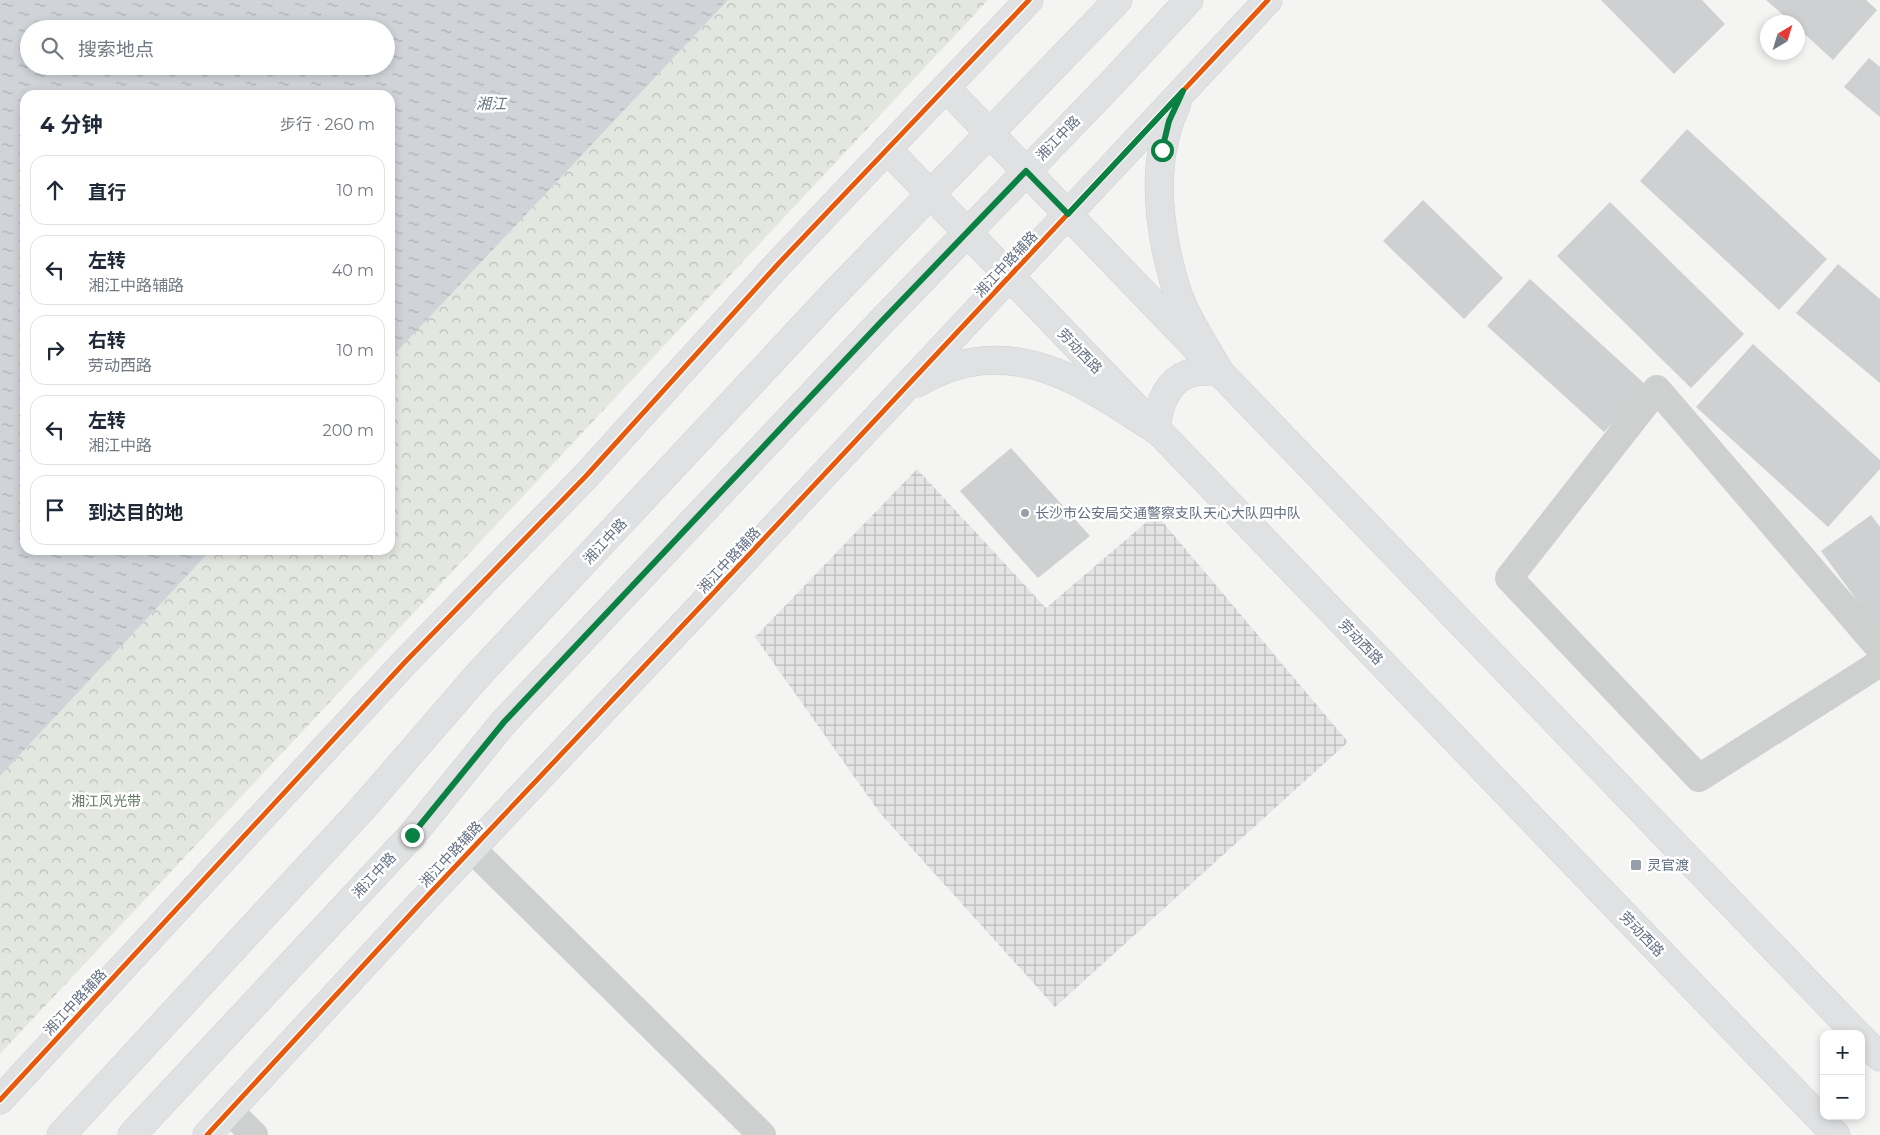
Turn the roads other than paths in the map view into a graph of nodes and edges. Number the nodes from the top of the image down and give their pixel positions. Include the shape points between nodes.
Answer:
1 (1029, 0) edge
2 (1118, 0) edge
3 (1189, 0) edge
4 (1268, 0) edge
5 (946, 88) junction
6 (1183, 91) junction
7 (990, 134) junction
8 (887, 149) junction
9 (1026, 171) junction
10 (931, 195) junction
11 (1068, 214) junction
12 (967, 233) junction
13 (1009, 277) junction
14 (1219, 371) junction
15 (900, 393) junction
16 (1156, 430) junction
17 (1880, 649) edge
18 (1880, 663) edge
19 (472, 849) junction
20 (1853, 1030) edge
21 (1865, 1042) edge
22 (1880, 1057) edge
23 (0, 1100) edge
24 (230, 1110) junction
25 (62, 1135) edge
26 (132, 1135) edge
27 (207, 1135) edge
28 (254, 1135) edge
29 (762, 1135) edge
30 (1836, 1135) edge

1 - 5 main road, 湘江中路辅路
2 - 7 main road, 湘江中路
3 - 9 main road, 湘江中路
4 - 6 main road, 湘江中路辅路
5 - 7 main road
5 - 8 main road, 湘江中路辅路
6 - 11 main road, 湘江中路辅路
6 - 14 main road via 1169,121 1162,150 1158,178 1160,211 1172,276 1182,304
7 - 9 main road
7 - 10 main road, 湘江中路
8 - 10 main road, 劳动西路
8 - 23 main road, 湘江中路辅路 via 586,476 406,661
9 - 11 main road
9 - 12 main road, 湘江中路
10 - 12 main road, 劳动西路
10 - 25 main road, 湘江中路 via 834,294 479,674 362,809
11 - 13 main road, 湘江中路辅路
11 - 14 main road
12 - 13 main road, 劳动西路
12 - 26 main road, 湘江中路 via 504,722 412,835
13 - 15 main road, 湘江中路辅路
13 - 16 main road, 劳动西路
14 - 16 main road via 1188,374 1174,383 1158,411
14 - 20 main road
15 - 16 main road via 959,364 991,359 1021,361 1084,385
15 - 19 main road, 湘江中路辅路
16 - 30 main road, 劳动西路
17 - 18 street via 1657,389 1509,578 1699,778
19 - 24 main road, 湘江中路辅路
19 - 29 street
21 - 22 main road
24 - 27 main road, 湘江中路辅路
24 - 28 street

